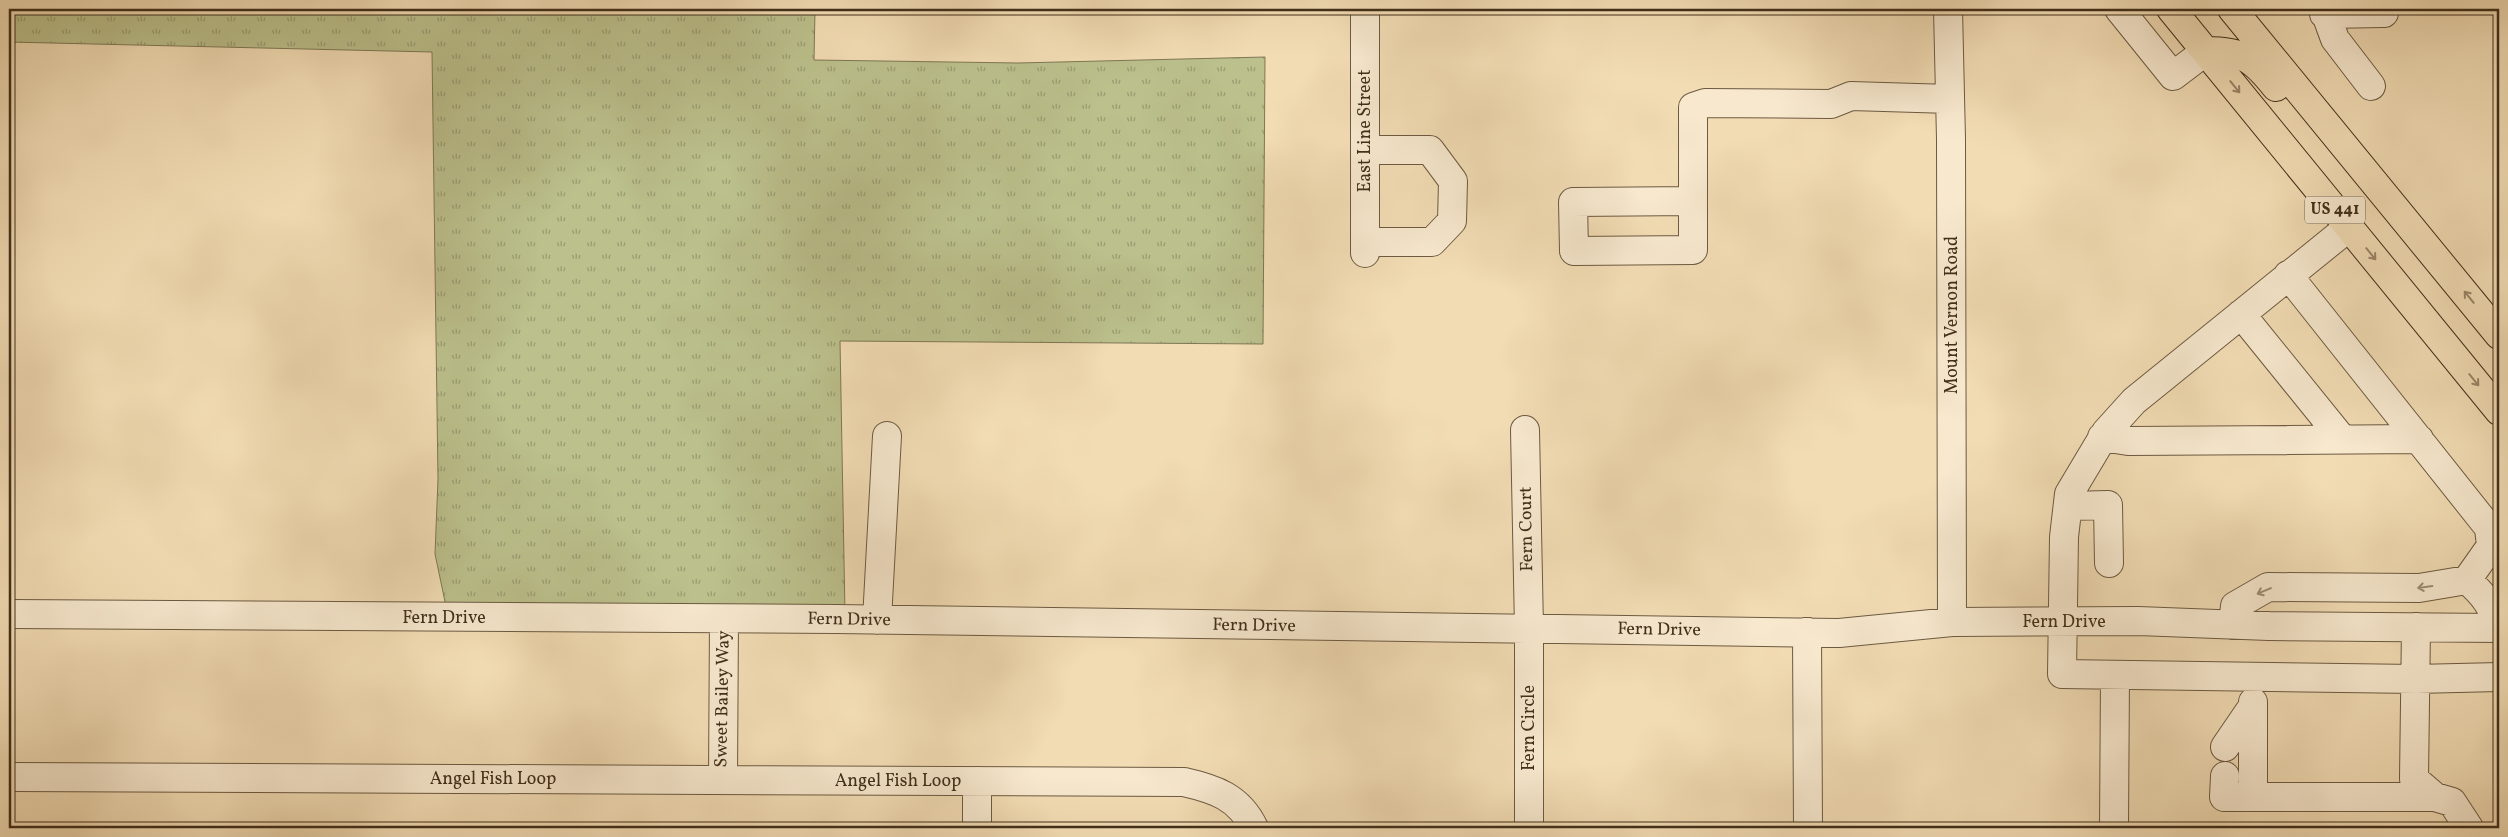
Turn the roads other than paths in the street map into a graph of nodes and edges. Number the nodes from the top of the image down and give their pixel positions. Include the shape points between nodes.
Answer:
1 (1366, 9) edge
2 (1948, 9) edge
3 (2119, 9) edge
4 (2171, 9) edge
5 (2232, 9) edge
6 (2324, 11) edge
7 (2384, 13) dead end
8 (2206, 52) junction
9 (2371, 86) dead end
10 (1950, 99) junction
11 (1365, 150) junction
12 (1693, 201) dead end
13 (2349, 227) junction
14 (2414, 228) junction
15 (2288, 275) junction
16 (2241, 314) junction
17 (2499, 334) edge
18 (2499, 411) edge
19 (1525, 430) dead end
20 (887, 436) dead end
21 (2102, 437) junction
22 (2419, 439) junction
23 (2343, 440) junction
24 (2068, 506) junction
25 (2109, 563) dead end
26 (2467, 580) junction
27 (9, 614) edge
28 (724, 619) junction
29 (877, 620) junction
30 (1952, 622) junction
31 (2062, 622) junction
32 (2233, 625) junction
33 (2416, 627) junction
34 (1529, 628) junction
35 (2498, 628) edge
36 (1807, 632) junction
37 (2115, 675) junction
38 (2253, 677) junction
39 (2499, 677) edge
40 (2416, 679) junction
41 (2253, 706) junction
42 (2225, 747) dead end
43 (2224, 776) dead end
44 (9, 777) edge
45 (723, 780) junction
46 (977, 781) junction
47 (2253, 797) junction
48 (2435, 797) junction
49 (977, 828) edge
50 (1254, 828) edge
51 (1529, 828) edge
52 (1808, 828) edge
53 (2114, 828) edge
54 (2469, 828) edge

1 - 11 street, East Line Street
2 - 10 street, Mount Vernon Road
3 - 8 street via 2174,76
4 - 8 main road, US 441
5 - 14 main road, US 441
6 - 7 street
6 - 9 street via 2335,39
8 -> 13 main road, US 441
8 - 14 main road via 2231,52 2247,58 2272,82 2351,179 2387,215
10 - 12 street via 1851,96 1831,104 1705,103 1693,107
10 - 30 street, Mount Vernon Road
11 - 11 street, East Line Street via 1364,248 1432,242 1452,221 1453,181 1430,150
13 - 15 street
13 -> 18 main road, US 441
17 -> 14 main road, US 441
15 - 16 street
15 - 22 street
16 - 21 street via 2134,401
16 - 23 street
19 - 34 street, Fern Court
20 - 29 street
21 - 23 street via 2128,441
21 - 24 street via 2069,494
22 - 23 street
22 - 26 street via 2489,528 2491,546
24 - 25 street via 2108,506
24 - 31 street
26 -> 32 street via 2419,588 2268,587 2235,606
26 - 35 street via 2481,591 2496,615
27 - 28 street, Fern Drive
28 - 29 street, Fern Drive
28 - 45 street, Sweet Bailey Way
29 - 34 street, Fern Drive
30 - 31 street, Fern Drive
30 - 36 street, Fern Drive via 1839,633
31 - 32 street, Fern Drive
31 - 37 street via 2062,674
32 - 33 street, Fern Drive
33 - 35 street, Fern Drive
33 - 40 street
34 - 36 street, Fern Drive
34 - 51 street, Fern Circle
36 - 52 street
37 - 38 street
37 - 53 street
38 - 40 street
38 - 41 street
39 - 40 street
40 - 48 street via 2414,779
41 - 42 street
41 - 47 street
43 - 47 street via 2224,797
44 - 45 street, Angel Fish Loop
45 - 46 street, Angel Fish Loop
46 - 49 street, Angel Fish Loop
46 - 50 street, Angel Fish Loop via 1184,782 1211,788 1236,802
47 - 48 street
48 - 54 street via 2452,802

